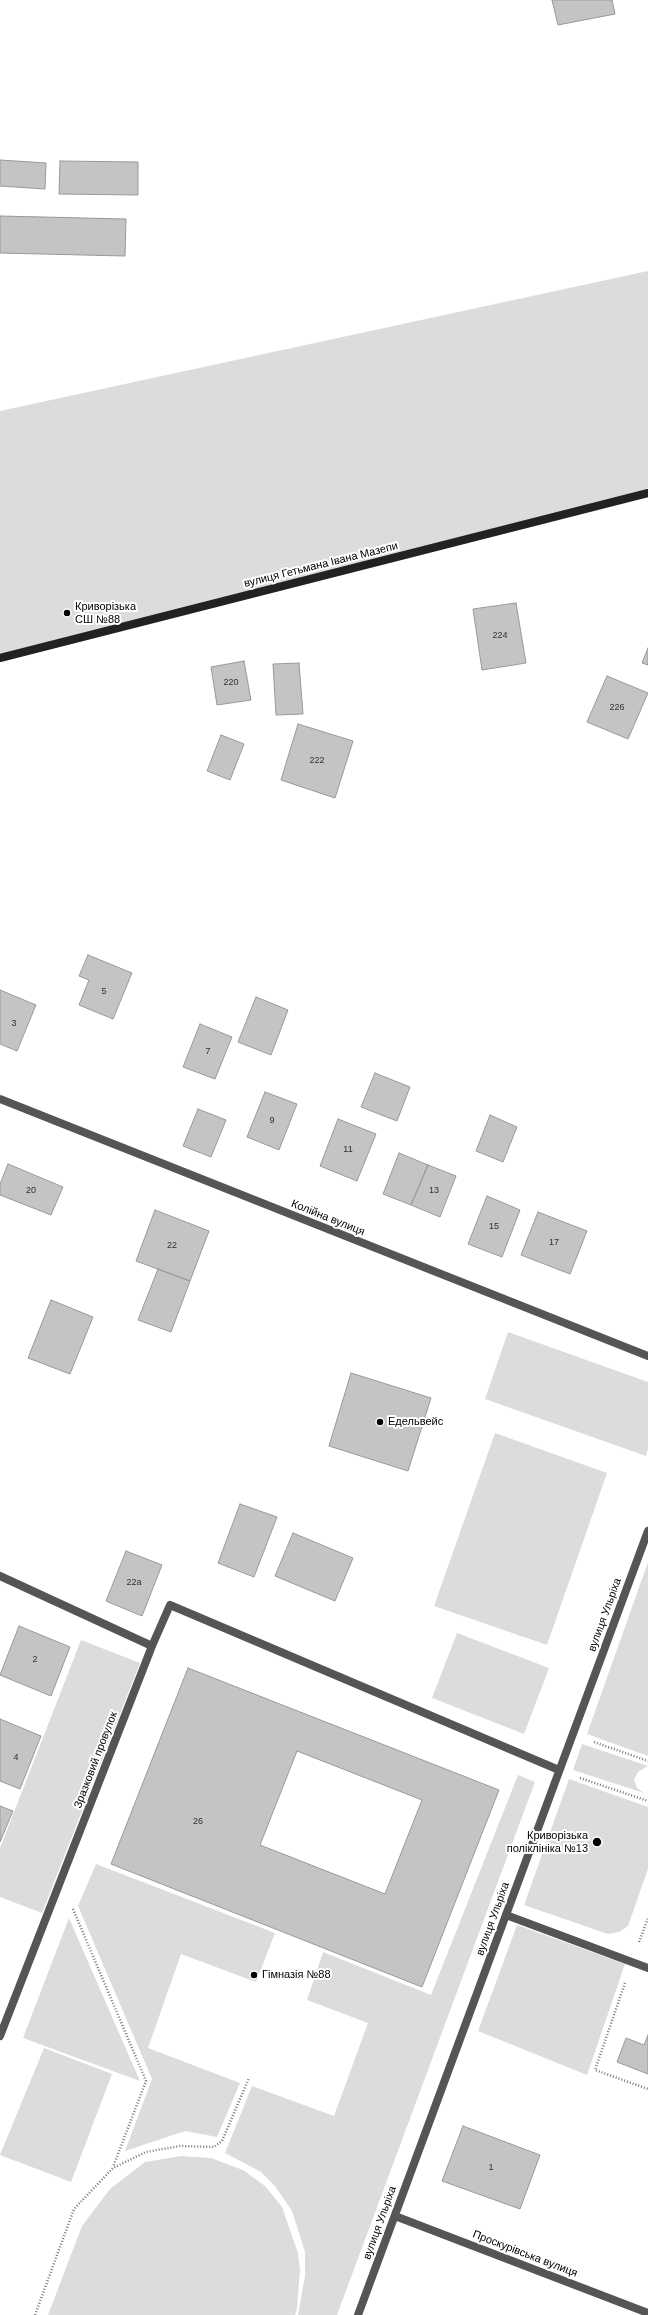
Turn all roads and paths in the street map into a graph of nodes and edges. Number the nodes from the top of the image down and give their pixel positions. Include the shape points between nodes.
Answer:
1 (648, 493) edge
2 (0, 658) edge
3 (0, 1100) edge
4 (648, 1356) edge
5 (648, 1531) edge
6 (0, 1576) edge
7 (152, 1646) junction
8 (573, 1735) junction
9 (648, 1761) edge
10 (559, 1770) junction
11 (648, 1801) edge
12 (70, 1904) dead end
13 (506, 1914) junction
14 (632, 1962) junction
15 (648, 1968) edge
16 (0, 2036) edge
17 (249, 2078) dead end
18 (648, 2089) edge
19 (113, 2168) junction
20 (394, 2216) junction
21 (648, 2313) edge
22 (35, 2315) edge
23 (358, 2315) edge

1 - 2 main road, вулиця Гетьмана Івана Мазепи
3 - 4 street, Колійна вулиця
5 - 8 street, вулиця Ульріха
6 - 7 street
7 - 10 street, Зразковий провулок via 170,1605
7 - 16 street, Зразковий провулок
8 - 9 path
8 - 10 street, вулиця Ульріха
10 - 11 path
10 - 13 street, вулиця Ульріха
12 - 19 path via 146,2081
13 - 14 street
13 - 20 street, вулиця Ульріха
14 - 15 street
14 - 18 path via 595,2070
17 - 19 path via 222,2141 214,2147 180,2146 146,2152
19 - 22 path via 74,2209
20 - 21 street, Проскурівська вулиця
20 - 23 street, вулиця Ульріха

